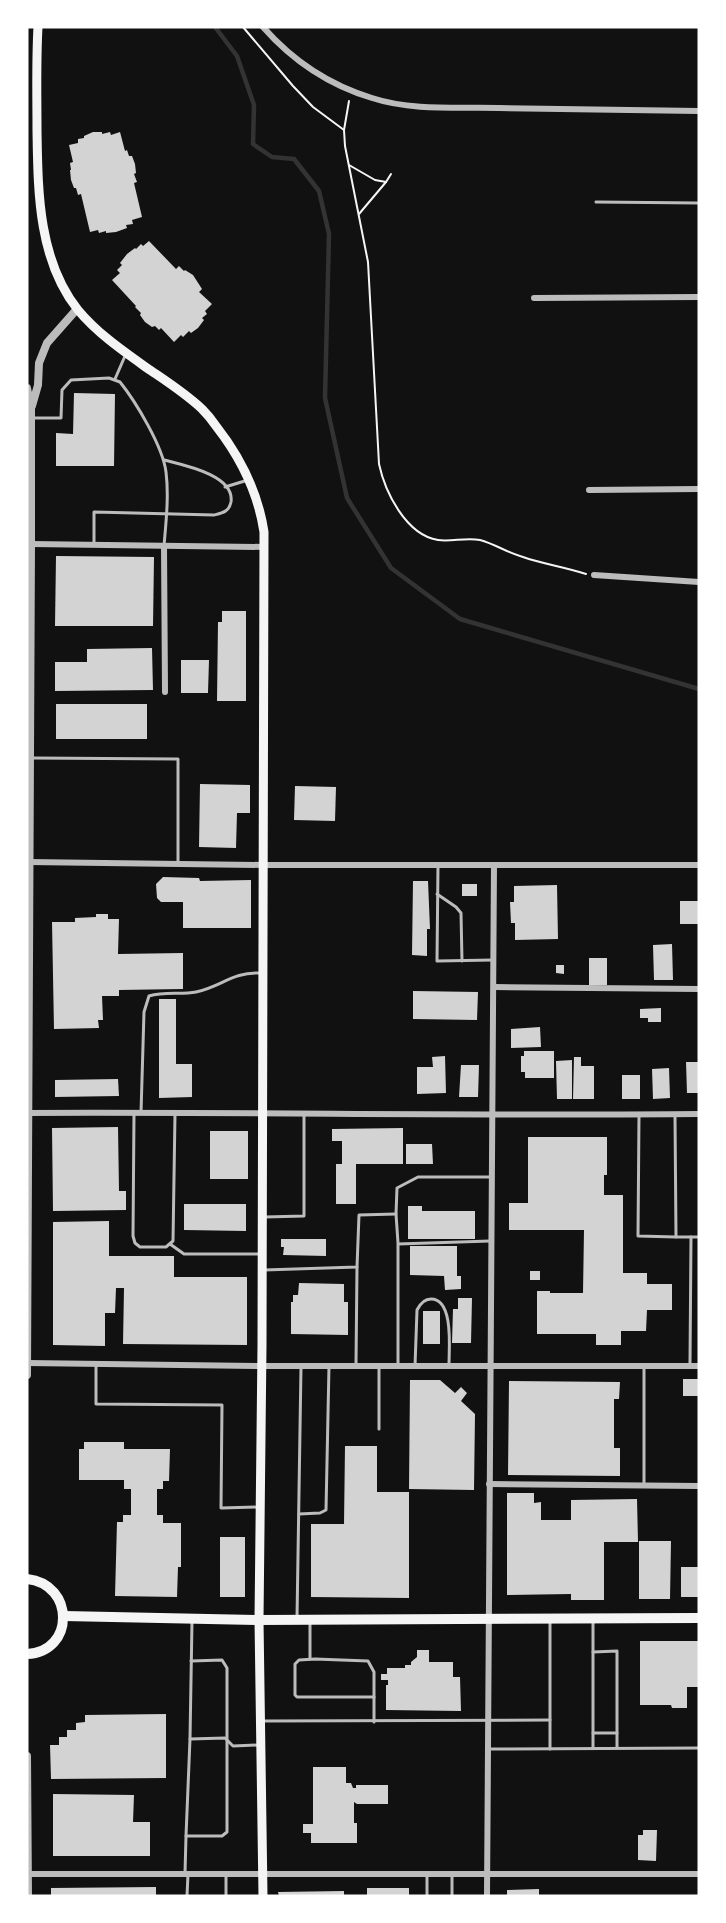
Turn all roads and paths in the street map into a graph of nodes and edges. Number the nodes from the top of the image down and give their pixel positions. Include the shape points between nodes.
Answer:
1 (38, 27) edge
2 (243, 27) edge
3 (263, 27) edge
4 (352, 91) junction
5 (699, 111) edge
6 (32, 113) edge
7 (344, 130) junction
8 (349, 165) junction
9 (391, 174) dead end
10 (386, 182) junction
11 (596, 202) dead end
12 (699, 203) edge
13 (359, 214) junction
14 (699, 297) edge
15 (534, 298) dead end
16 (77, 309) junction
17 (127, 353) junction
18 (115, 379) junction
19 (27, 388) edge
20 (31, 413) junction
21 (163, 460) junction
22 (249, 480) junction
23 (225, 486) junction
24 (699, 489) edge
25 (590, 490) dead end
26 (166, 514) junction
27 (31, 544) junction
28 (94, 545) junction
29 (164, 546) junction
30 (264, 547) junction
31 (594, 575) joint
32 (699, 582) edge
33 (165, 692) dead end
34 (29, 737) edge
35 (30, 758) junction
36 (28, 862) edge
37 (178, 864) junction
38 (264, 864) junction
39 (438, 865) junction
40 (495, 865) junction
41 (699, 865) edge
42 (437, 894) junction
43 (495, 960) junction
44 (462, 961) junction
45 (28, 967) edge
46 (263, 973) junction
47 (495, 987) junction
48 (699, 989) edge
49 (175, 1112) junction
50 (263, 1112) junction
51 (28, 1113) edge
52 (137, 1113) junction
53 (304, 1113) junction
54 (639, 1114) junction
55 (675, 1114) junction
56 (699, 1114) edge
57 (494, 1115) junction
58 (493, 1177) junction
59 (396, 1214) junction
60 (262, 1218) junction
61 (676, 1237) junction
62 (691, 1237) junction
63 (699, 1237) edge
64 (492, 1241) junction
65 (170, 1244) junction
66 (398, 1244) junction
67 (262, 1254) junction
68 (357, 1267) junction
69 (262, 1270) junction
70 (27, 1363) edge
71 (96, 1364) junction
72 (262, 1366) junction
73 (301, 1366) junction
74 (329, 1366) junction
75 (356, 1366) junction
76 (379, 1366) junction
77 (398, 1366) junction
78 (415, 1366) junction
79 (449, 1366) junction
80 (490, 1366) junction
81 (644, 1366) junction
82 (690, 1366) junction
83 (699, 1366) edge
84 (27, 1375) edge
85 (379, 1429) dead end
86 (489, 1484) junction
87 (644, 1485) junction
88 (699, 1486) edge
89 (261, 1507) junction
90 (299, 1514) junction
91 (27, 1579) edge
92 (64, 1616) junction
93 (699, 1618) edge
94 (192, 1619) junction
95 (489, 1619) junction
96 (550, 1619) junction
97 (593, 1619) junction
98 (259, 1620) junction
99 (297, 1620) junction
100 (310, 1620) junction
101 (593, 1652) junction
102 (27, 1654) edge
103 (310, 1659) junction
104 (191, 1660) junction
105 (374, 1697) junction
106 (488, 1720) junction
107 (550, 1720) junction
108 (261, 1721) junction
109 (374, 1722) junction
110 (593, 1733) junction
111 (617, 1733) junction
112 (190, 1738) junction
113 (227, 1740) junction
114 (261, 1745) junction
115 (593, 1748) junction
116 (617, 1748) junction
117 (699, 1748) edge
118 (488, 1749) junction
119 (550, 1749) junction
120 (27, 1756) edge
121 (186, 1836) junction
122 (186, 1873) junction
123 (226, 1873) junction
124 (263, 1873) junction
125 (27, 1874) edge
126 (427, 1874) junction
127 (452, 1874) junction
128 (487, 1874) junction
129 (699, 1874) edge
130 (28, 1896) edge
131 (187, 1896) edge
132 (226, 1896) edge
133 (263, 1896) edge
134 (427, 1896) edge
135 (452, 1896) edge
136 (488, 1896) edge

1 - 6 main road
2 - 7 path via 313,107
3 - 4 street via 294,58
4 - 5 street via 410,105
4 - 7 path
6 - 16 main road via 45,232 53,264
7 - 8 path
8 - 10 path
8 - 13 path
9 - 10 path
10 - 13 path
11 - 12 lane
13 - 31 path via 368,262 379,464 389,497 411,524 432,539 480,540 524,558
14 - 15 street
16 - 17 main road
16 - 20 street via 47,343 39,363
17 - 18 lane
17 - 22 main road via 203,410 226,438
18 - 20 lane via 70,380 62,390 61,418
18 - 21 lane via 154,438
19 - 20 street
20 - 27 street
21 - 23 lane via 211,473
21 - 26 lane
22 - 23 lane
22 - 30 main road via 261,514
23 - 26 lane via 232,500 225,513
24 - 25 street
26 - 28 lane via 94,512
26 - 29 lane
27 - 28 street
27 - 34 street
28 - 29 street
29 - 30 street
29 - 33 street
30 - 38 main road
31 - 32 street
34 - 35 street
35 - 36 street
35 - 37 lane via 178,759
36 - 37 street
36 - 45 street
37 - 38 street
38 - 39 street
38 - 46 main road
39 - 40 street
39 - 42 lane
40 - 41 street
40 - 43 street
42 - 44 lane via 461,913
42 - 44 lane via 437,961
43 - 44 lane
43 - 47 street
45 - 51 street
46 - 50 main road
46 - 52 lane via 232,976 192,993 150,996 144,1012
47 - 48 street
47 - 57 street
49 - 50 street
49 - 52 street
49 - 65 lane
50 - 53 street
50 - 60 main road
51 - 52 street
51 - 70 street
52 - 65 lane via 134,1239 140,1247
53 - 57 street
53 - 60 lane via 304,1216
54 - 55 street
54 - 57 street
54 - 61 lane via 638,1236
55 - 56 street
55 - 61 lane
57 - 58 street
58 - 59 lane via 418,1177 397,1188
58 - 64 street
59 - 66 lane
59 - 68 lane via 359,1215
60 - 67 main road
61 - 62 lane
62 - 63 lane
62 - 82 lane
64 - 66 lane
64 - 80 street
65 - 67 lane via 184,1254
66 - 77 lane
67 - 69 main road
68 - 69 lane
68 - 75 lane
69 - 72 main road
70 - 71 street
70 - 84 street
71 - 72 street
71 - 89 lane via 96,1404 222,1405 221,1508
72 - 73 street
72 - 89 main road
73 - 74 street
73 - 90 lane
74 - 75 street
74 - 90 lane via 326,1510
75 - 76 street
76 - 77 street
76 - 85 lane
77 - 78 street
78 - 79 street
78 - 79 lane via 417,1310 421,1303 434,1299 447,1313
79 - 80 street
80 - 81 street
80 - 86 street
81 - 82 street
81 - 87 lane
82 - 83 street
86 - 87 street
86 - 95 street
87 - 88 street
89 - 98 main road
90 - 99 lane
91 - 92 main road via 43,1583 53,1591
92 - 94 main road
92 - 102 main road via 55,1641 45,1650
93 - 97 main road
94 - 98 main road
94 - 104 lane
95 - 96 main road
95 - 100 main road
95 - 106 street
96 - 97 main road
96 - 107 lane
97 - 101 lane
98 - 99 main road
98 - 108 main road
99 - 100 main road
100 - 103 lane
101 - 110 lane
101 - 111 lane via 617,1651
103 - 105 lane via 368,1661 374,1672
103 - 105 lane via 295,1664 297,1697
104 - 112 lane
104 - 113 lane via 222,1660 227,1668
105 - 109 lane
106 - 107 lane
106 - 109 lane
106 - 118 street
107 - 119 lane
108 - 109 lane
108 - 114 main road
110 - 111 lane
110 - 115 lane
111 - 116 lane
112 - 113 lane
112 - 121 lane
113 - 114 lane via 233,1746
113 - 121 lane via 226,1832 222,1836
114 - 124 main road
115 - 116 lane
115 - 119 lane
116 - 117 lane
118 - 119 lane
118 - 128 street
120 - 125 street
121 - 122 lane
122 - 123 street
122 - 125 street
122 - 131 lane
123 - 124 street
123 - 132 lane
124 - 126 street
124 - 133 main road
125 - 130 street
126 - 127 street
126 - 134 lane
127 - 128 street
127 - 135 lane
128 - 129 street
128 - 136 street

